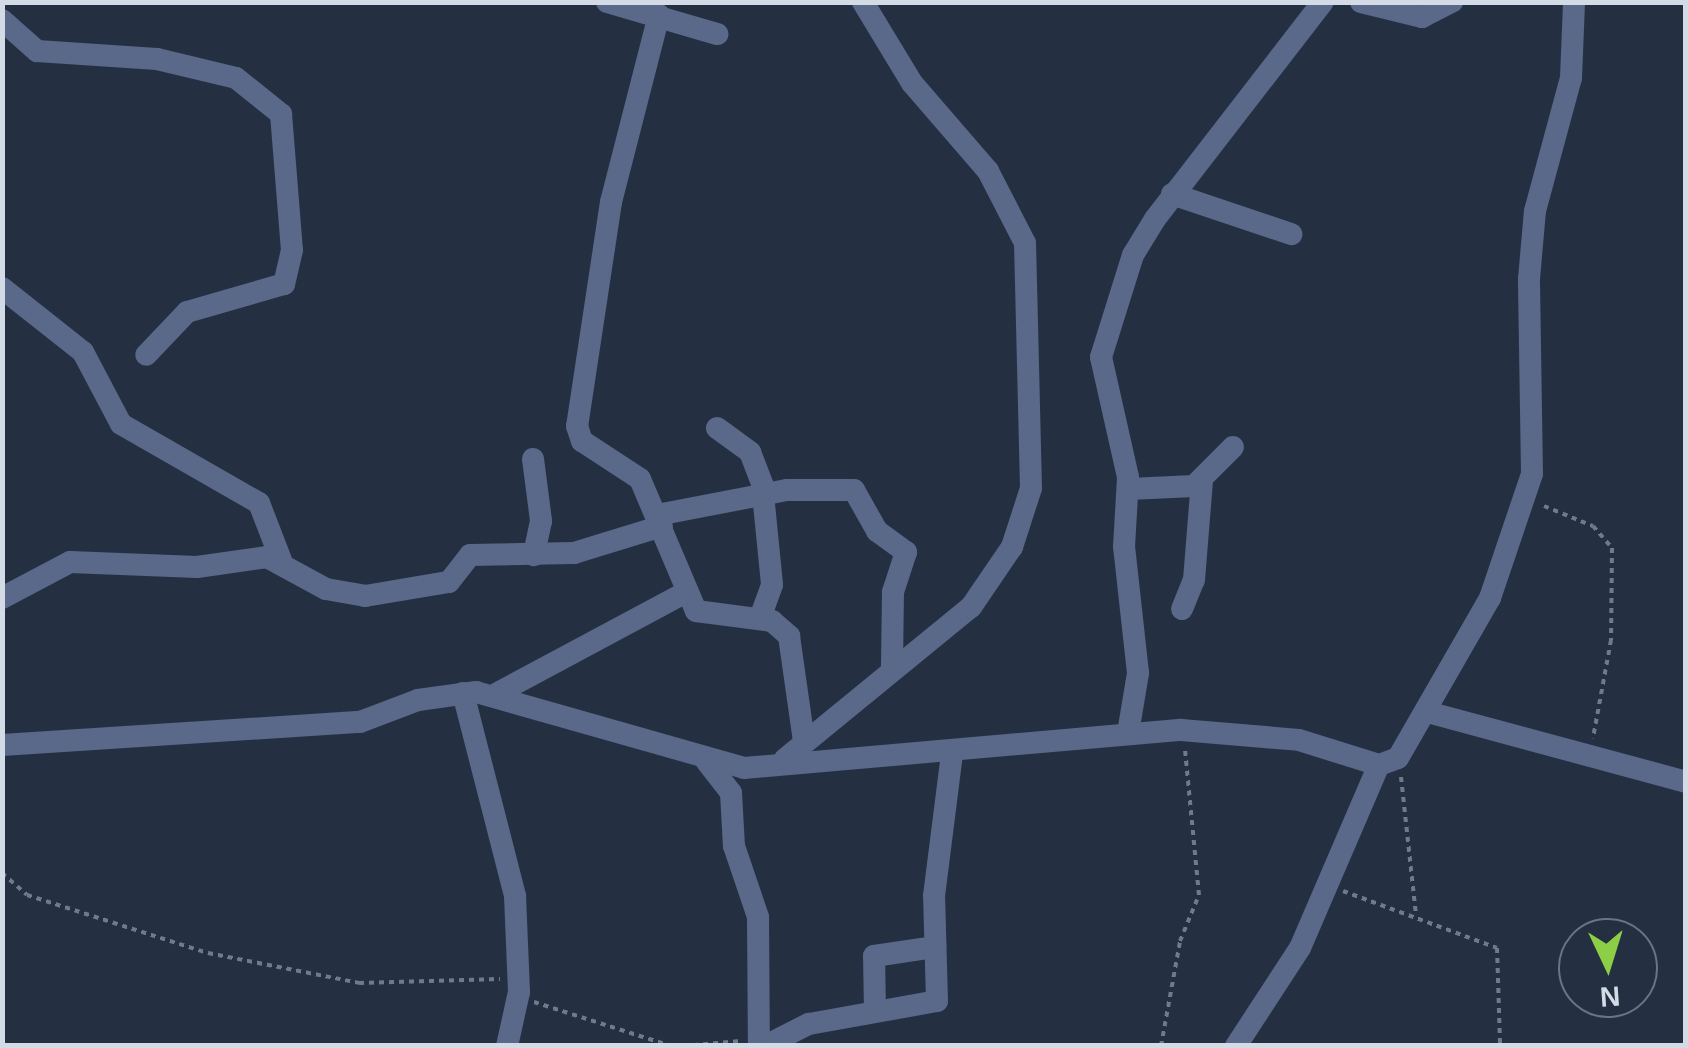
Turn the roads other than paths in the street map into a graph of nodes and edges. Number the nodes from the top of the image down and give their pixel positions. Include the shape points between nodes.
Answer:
1 (607, 2) edge
2 (863, 2) edge
3 (1323, 2) edge
4 (1361, 2) edge
5 (1452, 2) edge
6 (1562, 2) edge
7 (1574, 2) edge
8 (660, 14) junction
9 (2, 20) edge
10 (717, 34) dead end
11 (1172, 194) junction
12 (1292, 234) dead end
13 (2, 288) edge
14 (146, 355) dead end
15 (717, 428) dead end
16 (1234, 447) dead end
17 (533, 459) dead end
18 (1202, 481) junction
19 (1129, 489) junction
20 (764, 495) junction
21 (660, 520) junction
22 (534, 555) junction
23 (281, 560) junction
24 (684, 593) junction
25 (3, 598) edge
26 (1182, 610) dead end
27 (760, 618) junction
28 (892, 668) junction
29 (462, 693) junction
30 (496, 694) junction
31 (1431, 713) junction
32 (1128, 733) junction
33 (804, 742) junction
34 (2, 745) edge
35 (952, 752) junction
36 (707, 762) junction
37 (1389, 762) junction
38 (777, 763) junction
39 (1686, 782) edge
40 (733, 809) junction
41 (935, 947) junction
42 (875, 1011) junction
43 (767, 1041) edge
44 (507, 1046) edge
45 (1236, 1046) edge

1 - 8 street
2 - 28 street via 912,84 988,172 1025,243 1032,286 1034,460 1016,534 972,607
3 - 11 street
4 - 5 street via 1422,17
6 - 7 street
7 - 31 street via 1571,78 1535,211 1526,321 1534,451 1496,583
8 - 10 street
8 - 21 street via 611,202 576,410 582,441 627,464
9 - 14 street via 37,51 157,59 236,78 281,114 292,250 284,284 187,312
11 - 12 street
11 - 19 street via 1133,254 1099,364 1114,394
13 - 23 street via 83,352 121,424 259,503
15 - 20 street via 750,452
16 - 18 street
17 - 22 street via 541,521
18 - 19 street
18 - 26 street via 1194,580
19 - 32 street via 1124,547 1138,673
20 - 21 street
20 - 27 street via 772,585
20 - 28 street via 846,485 878,531 904,547
21 - 22 street via 614,546
21 - 24 street
22 - 23 street via 470,554 449,582 365,596 326,588
23 - 25 street via 70,562
24 - 27 street via 706,619
24 - 30 street
27 - 33 street via 789,636
28 - 33 street
29 - 30 street
29 - 34 street via 360,722
29 - 44 street via 478,776 510,864 519,990
30 - 36 street
31 - 37 street
31 - 39 street
32 - 35 street
32 - 37 street via 1181,730 1299,740
33 - 38 street
35 - 38 street
35 - 41 street
36 - 38 street
36 - 40 street
37 - 45 street via 1329,886
38 - 40 street
40 - 43 street via 734,846 761,935
41 - 42 street via 934,1004
41 - 42 street via 874,956
42 - 43 street

